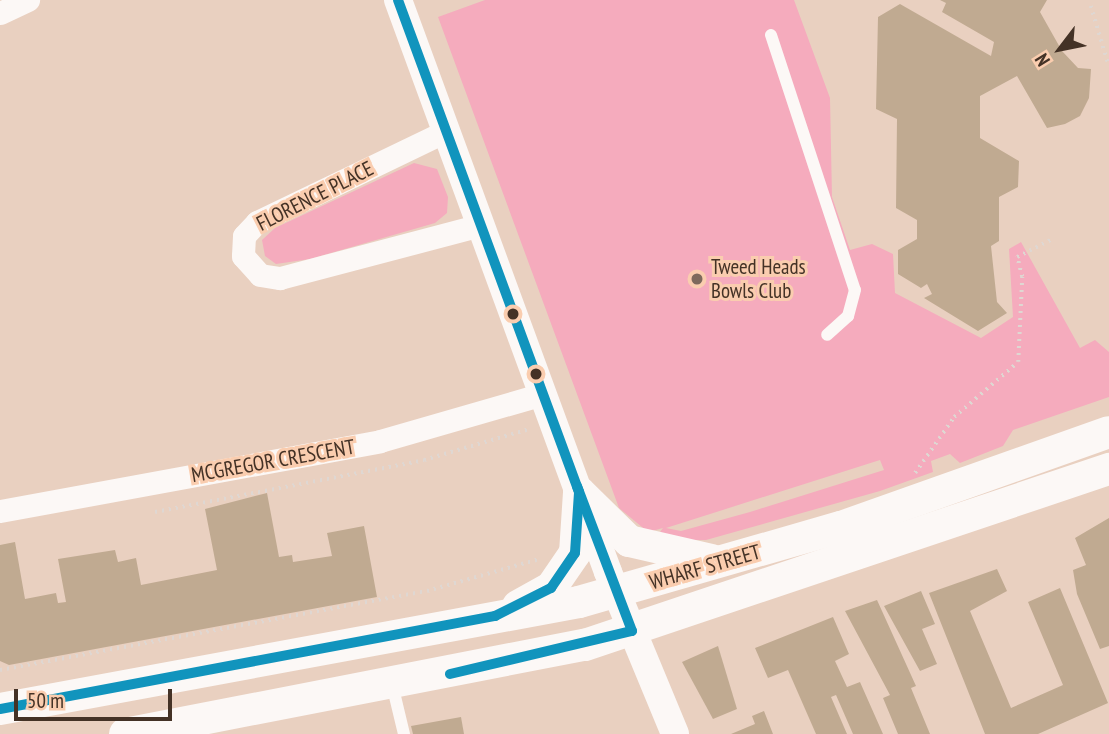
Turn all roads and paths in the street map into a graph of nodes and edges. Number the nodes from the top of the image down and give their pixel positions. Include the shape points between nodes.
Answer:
1 (28, 0) edge
2 (398, 0) edge
3 (1091, 6) dead end
4 (0, 13) edge
5 (771, 35) dead end
6 (1109, 66) edge
7 (446, 131) junction
8 (481, 225) junction
9 (1052, 239) dead end
10 (827, 335) dead end
11 (543, 394) junction
12 (1109, 432) edge
13 (532, 439) dead end
14 (1109, 469) edge
15 (914, 475) dead end
16 (579, 492) junction
17 (0, 510) edge
18 (155, 512) dead end
19 (545, 557) dead end
20 (724, 561) junction
21 (616, 593) junction
22 (495, 616) junction
23 (632, 631) junction
24 (0, 670) edge
25 (391, 684) junction
26 (0, 709) edge
27 (125, 734) edge
28 (404, 734) edge
29 (675, 734) edge

1 - 4 street
2 - 7 street
3 - 6 path
5 - 10 lane via 855,290 848,316
7 - 8 street
7 - 8 street, FLORENCE PLACE via 257,222 244,236 243,256 260,275 280,278
8 - 11 street
9 - 15 path via 1017,257 1022,277 1018,362 954,416
11 - 16 street
11 - 17 street, MCGREGOR CRESCENT via 354,447
12 - 20 main road, WHARF STREET
13 - 18 path via 529,428 513,431 424,460
14 - 23 main road, WHARF STREET
16 - 20 main road via 629,541 670,555
16 - 21 street
16 - 22 main road via 581,532 565,570 551,588
19 - 24 path via 427,591
20 - 21 main road, WHARF STREET
21 - 22 main road, WHARF STREET
21 - 23 street
22 - 26 main road, WHARF STREET
23 - 25 main road, WHARF STREET via 535,658
23 - 29 street
25 - 27 main road, WHARF STREET
25 - 28 lane

